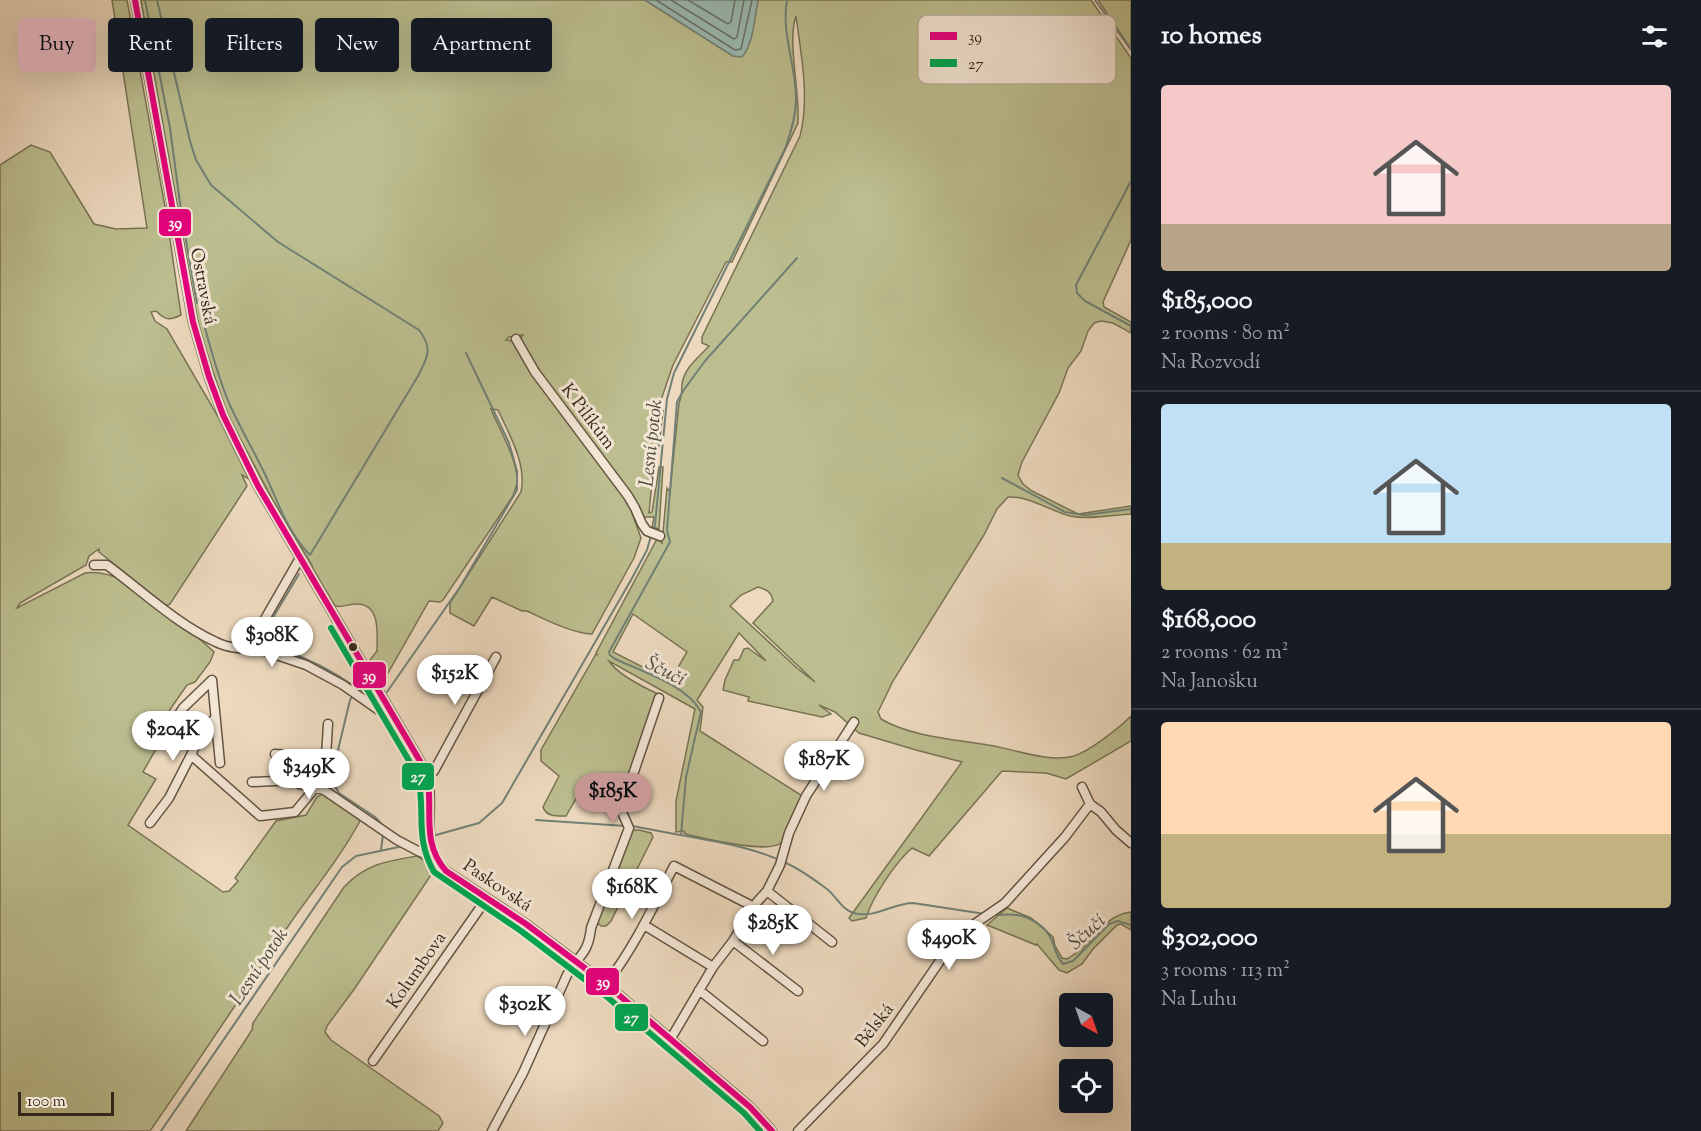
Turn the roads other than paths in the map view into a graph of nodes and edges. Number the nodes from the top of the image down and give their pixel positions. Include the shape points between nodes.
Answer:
1 (135, 0) edge
2 (516, 339) dead end
3 (656, 534) dead end
4 (300, 558) junction
5 (94, 565) dead end
6 (262, 650) junction
7 (496, 657) dead end
8 (659, 698) dead end
9 (394, 717) junction
10 (215, 718) junction
11 (854, 722) dead end
12 (328, 724) dead end
13 (166, 733) dead end
14 (275, 754) dead end
15 (192, 755) junction
16 (220, 763) dead end
17 (427, 773) junction
18 (296, 780) junction
19 (252, 782) dead end
20 (1082, 787) dead end
21 (315, 788) junction
22 (324, 790) junction
23 (1090, 804) junction
24 (150, 823) dead end
25 (1131, 843) edge
26 (437, 859) junction
27 (767, 891) junction
28 (487, 898) junction
29 (754, 908) junction
30 (644, 925) junction
31 (733, 941) junction
32 (832, 942) dead end
33 (576, 961) junction
34 (713, 967) junction
35 (606, 984) junction
36 (699, 990) junction
37 (798, 991) dead end
38 (670, 1040) junction
39 (763, 1041) dead end
40 (372, 1061) dead end
41 (492, 1131) edge
42 (772, 1131) edge
43 (798, 1131) edge

1 - 4 street, Ostravská via 193,322 206,366 238,448
2 - 3 street, K Pilíkům via 535,372 609,469 642,524
4 - 6 street via 258,631 256,640
4 - 9 street, Paskovská
5 - 6 street via 107,565 185,625 218,643
6 - 9 street via 306,665
7 - 17 street via 434,771
8 - 33 street via 621,810 629,828 589,942
9 - 17 street, Paskovská
10 - 13 street via 212,680 183,708
10 - 15 street via 200,735
10 - 16 street
11 - 27 street via 806,796
12 - 22 street via 333,774
14 - 18 street via 294,757
15 - 21 street via 260,816 295,812
15 - 24 street via 169,798
17 - 26 street, Paskovská via 431,790 430,837
18 - 19 street
18 - 21 street
20 - 23 street
21 - 22 street
22 - 26 street via 404,844
23 - 25 street
23 - 43 street, Bělská via 1005,903 957,936 883,1044
26 - 28 street, Paskovská via 446,871
27 - 29 street
27 - 32 street
28 - 33 street, Paskovská
28 - 40 street, Kolumbova
29 - 30 street via 674,866
29 - 31 street
30 - 34 street
30 - 35 street
31 - 34 street
31 - 37 street
33 - 35 street, Paskovská
33 - 41 street
34 - 36 street
35 - 38 street, Paskovská
36 - 38 street
36 - 39 street
38 - 42 street, Paskovská via 750,1107

